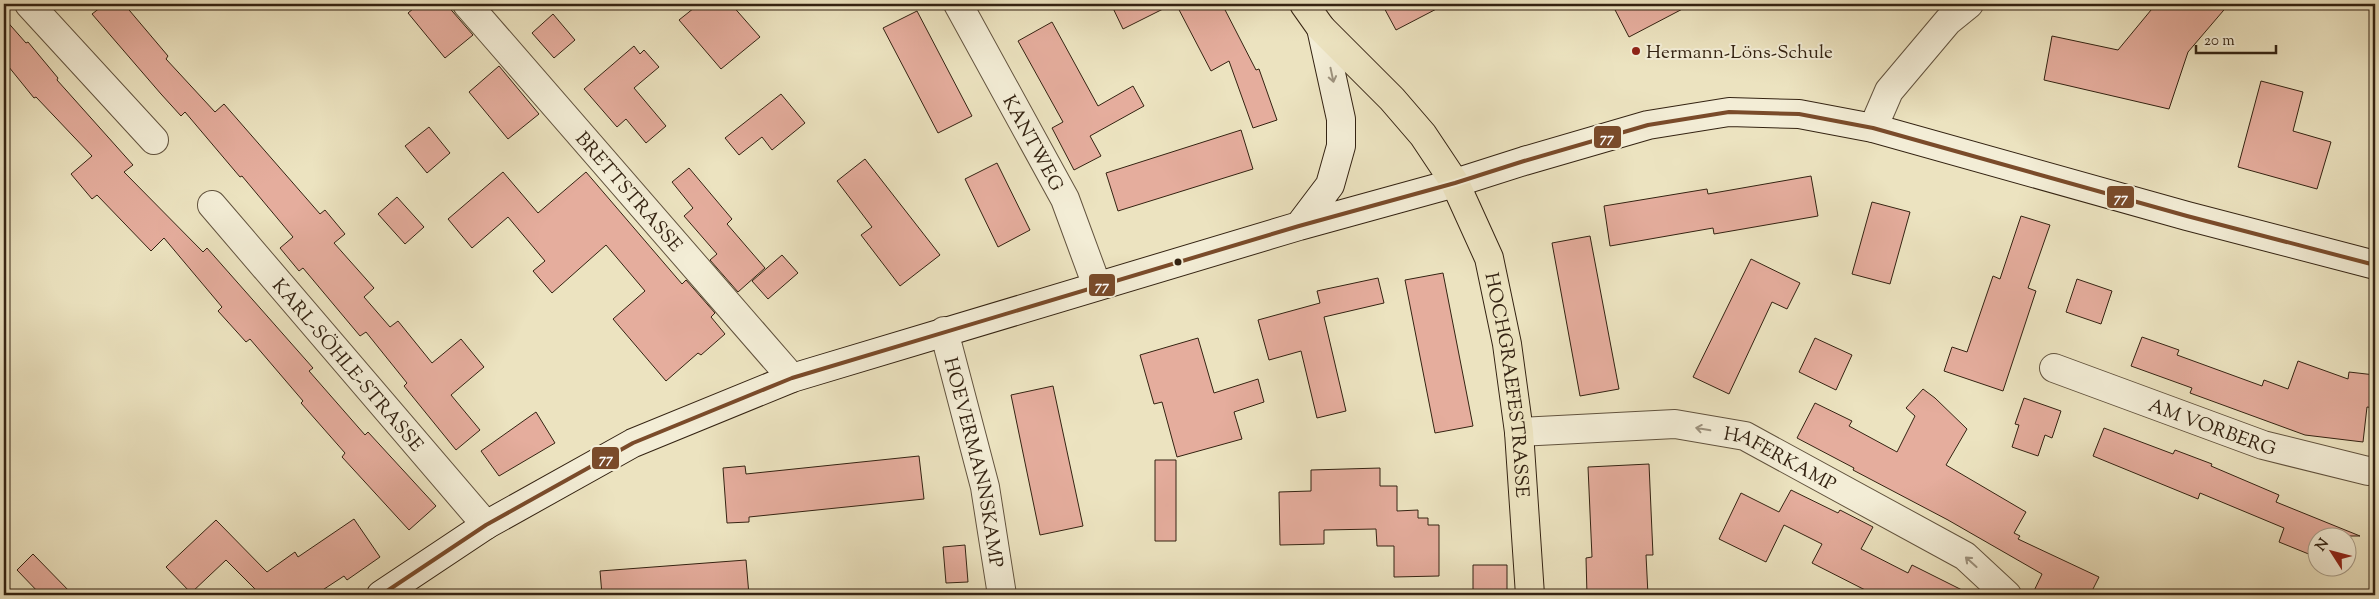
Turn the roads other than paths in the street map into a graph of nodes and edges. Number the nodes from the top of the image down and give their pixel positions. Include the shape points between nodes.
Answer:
1 (29, 4) edge
2 (467, 4) edge
3 (958, 4) edge
4 (1304, 4) edge
5 (1969, 4) edge
6 (1321, 28) junction
7 (1873, 128) junction
8 (154, 140) dead end
9 (1456, 183) junction
10 (212, 205) dead end
11 (1299, 226) junction
12 (2375, 265) edge
13 (1098, 286) junction
14 (944, 331) junction
15 (2054, 368) dead end
16 (792, 378) junction
17 (1519, 432) junction
18 (2375, 470) edge
19 (486, 525) junction
20 (381, 595) edge
21 (1002, 595) edge
22 (1530, 595) edge
23 (2008, 595) edge

1 - 8 street
2 - 16 street, BRETTSTRASSE
3 - 13 street, KANTWEG via 1065,199
4 - 6 main road, HOCHGRAEFESTRASSE
5 - 7 street via 1948,21 1889,91
6 - 9 main road, HOCHGRAEFESTRASSE via 1392,99
6 -> 11 street via 1341,119 1341,146 1330,185
7 - 9 street via 1799,114 1729,112 1648,125
7 - 12 street
9 - 11 street
9 - 17 main road, HOCHGRAEFESTRASSE via 1489,258 1507,344
10 - 19 street, KARL-SÖHLE-STRASSE
11 - 13 street
13 - 14 street
14 - 16 street
14 - 21 street, HOEVERMANNSKAMP via 984,487
15 - 18 street, AM VORBERG via 2263,445 2368,471
16 - 19 street via 633,443
17 - 22 main road, HOCHGRAEFESTRASSE
23 -> 17 street, HAFERKAMP via 1965,556 1746,436 1675,424
19 - 20 street

